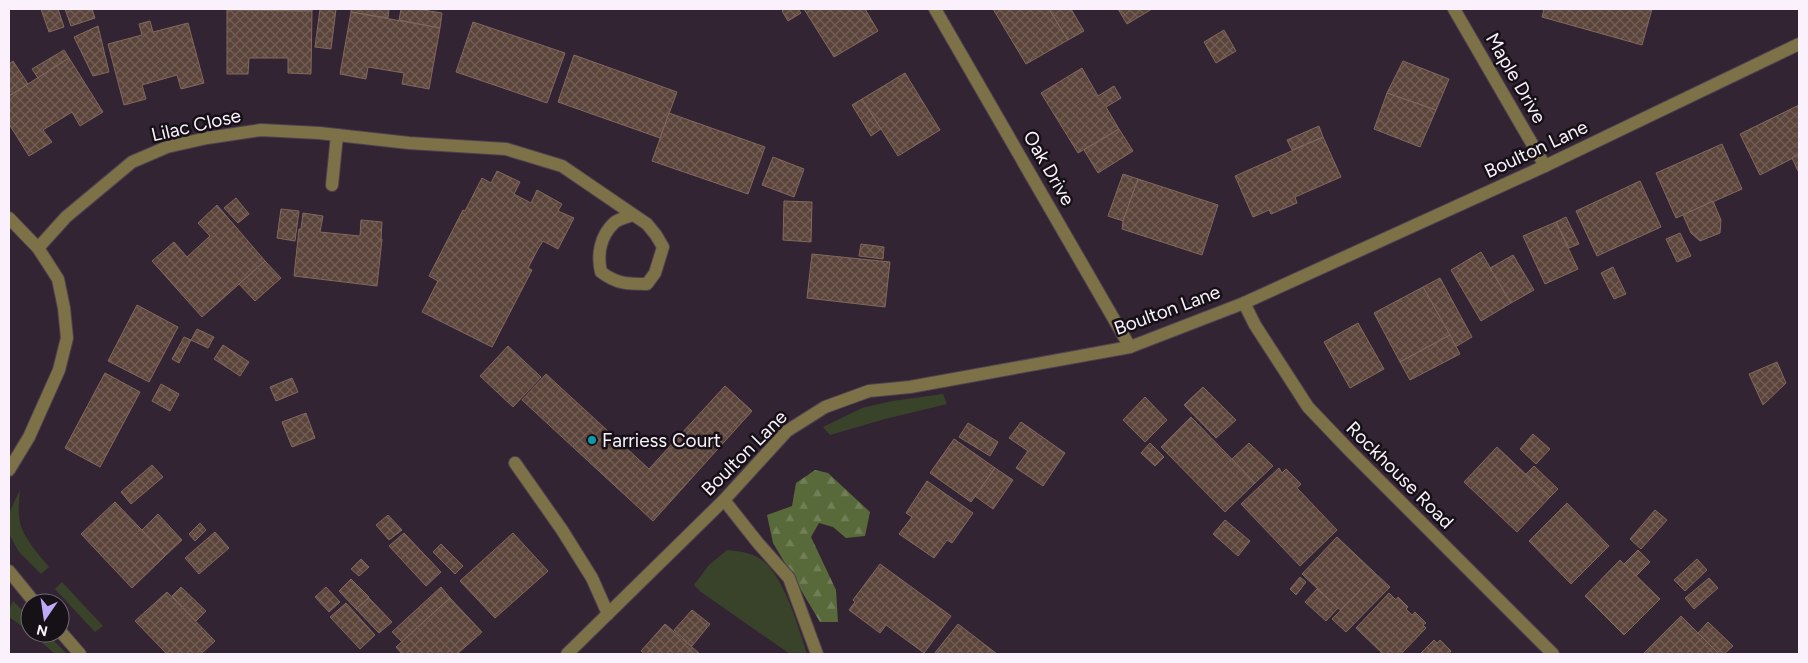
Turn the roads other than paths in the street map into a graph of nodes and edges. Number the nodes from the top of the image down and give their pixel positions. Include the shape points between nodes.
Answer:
1 (935, 9) edge
2 (1454, 9) edge
3 (1799, 44) edge
4 (337, 136) junction
5 (1545, 166) junction
6 (332, 185) dead end
7 (632, 215) junction
8 (9, 218) edge
9 (38, 248) junction
10 (1244, 303) junction
11 (1130, 347) junction
12 (515, 463) dead end
13 (9, 470) edge
14 (724, 500) junction
15 (9, 571) edge
16 (27, 593) edge
17 (608, 614) junction
18 (70, 642) edge
19 (80, 654) edge
20 (567, 654) edge
21 (817, 654) edge
22 (1553, 654) edge

1 - 11 street, Oak Drive
2 - 5 street, Maple Drive
3 - 5 street, Boulton Lane
4 - 6 street
4 - 7 street, Lilac Close via 506,149 562,166
4 - 9 street, Lilac Close via 261,130 167,147 132,162 66,217
5 - 10 street, Boulton Lane
7 - 7 street via 615,222 604,237 598,258 601,272 626,284 647,284 655,273 663,247 647,224
8 - 9 street
9 - 13 street via 58,279 67,338 59,370 33,429
10 - 11 street, Boulton Lane
10 - 22 street, Rockhouse Road via 1308,407
11 - 14 street, Boulton Lane via 910,387 869,391 851,397 825,407 787,431
12 - 17 street via 592,578
14 - 17 street, Boulton Lane
14 - 21 street via 788,578
15 - 16 street
17 - 20 street, Boulton Lane
18 - 19 street

